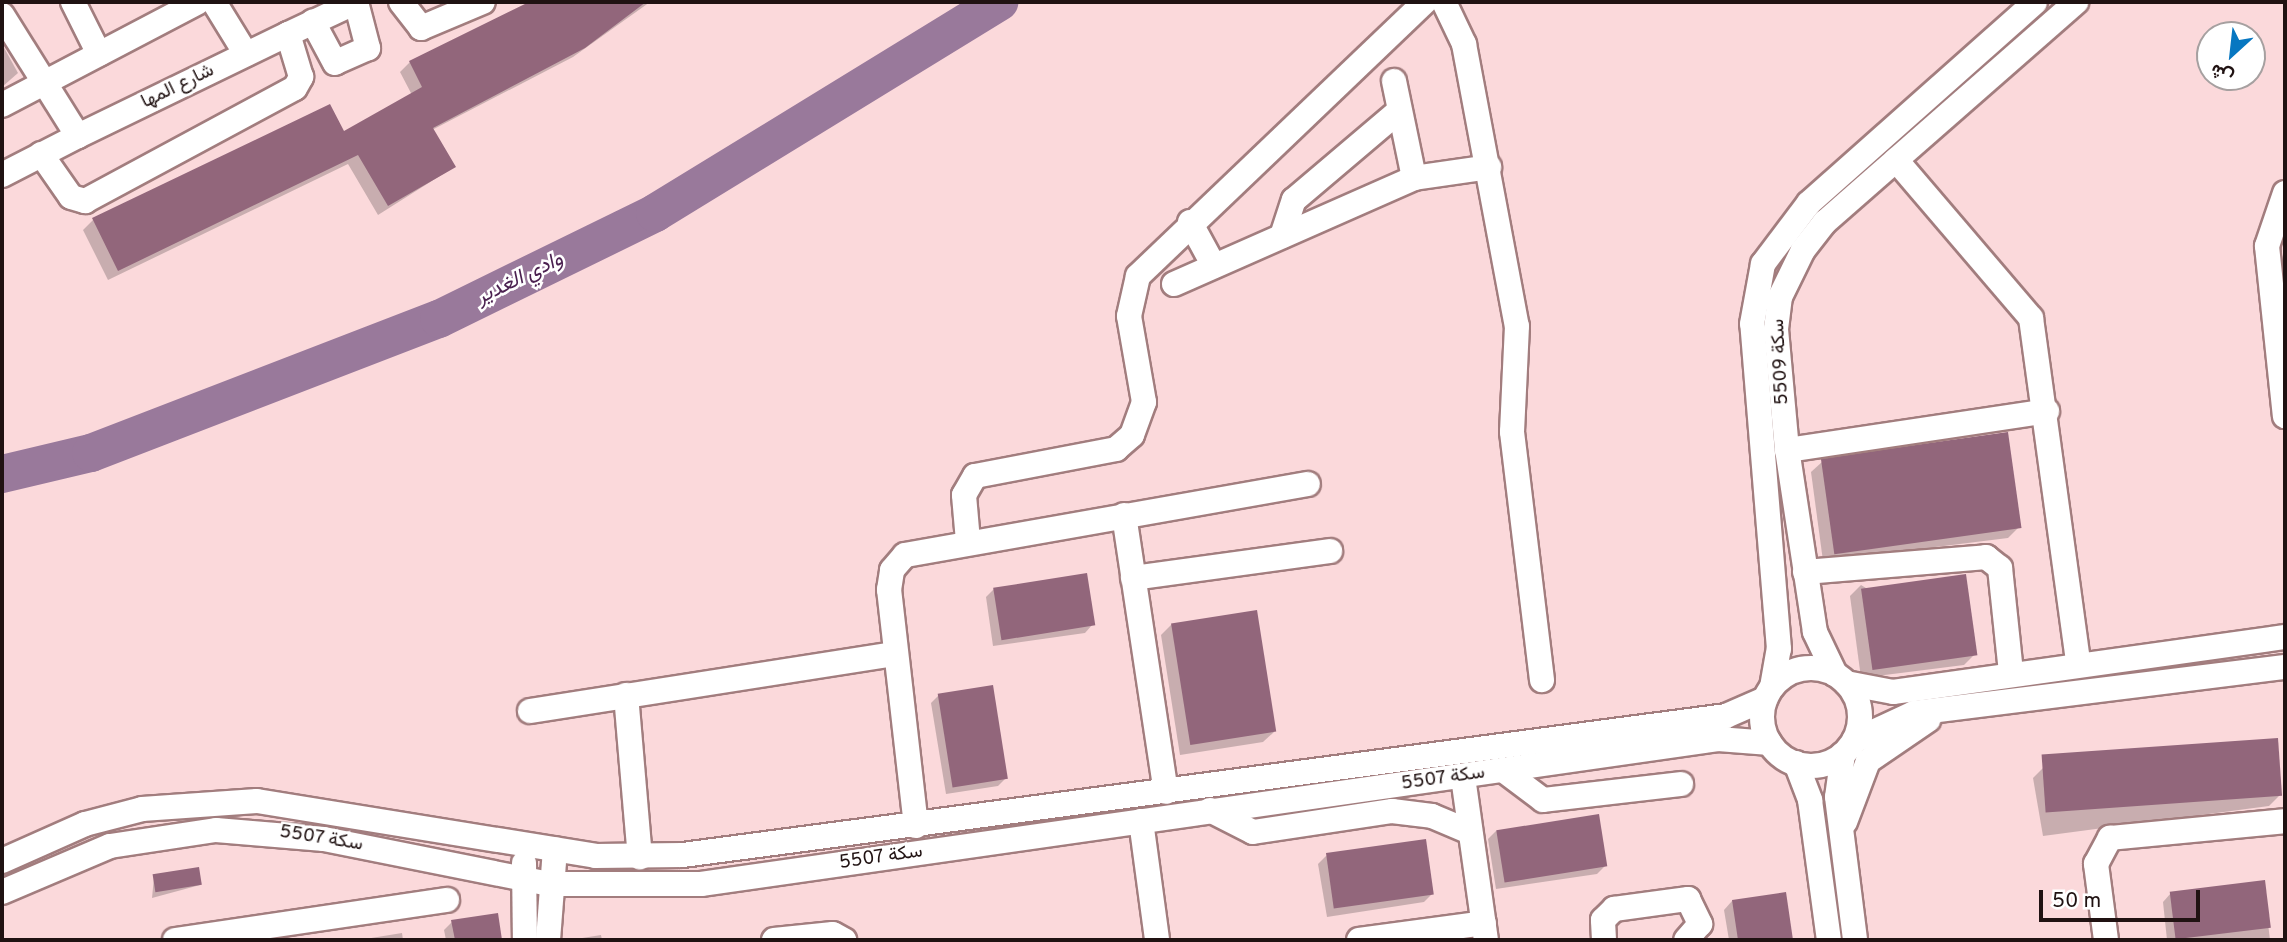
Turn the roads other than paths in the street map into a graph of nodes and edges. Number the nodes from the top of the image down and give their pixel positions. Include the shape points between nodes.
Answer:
1 (73, 2) edge
2 (198, 2) edge
3 (214, 2) edge
4 (356, 2) edge
5 (401, 2) edge
6 (483, 2) edge
7 (1424, 2) edge
8 (1444, 2) edge
9 (2035, 2) edge
10 (2076, 2) edge
11 (2, 15) edge
12 (313, 22) junction
13 (288, 34) junction
14 (99, 54) junction
15 (246, 54) junction
16 (1394, 81) dead end
17 (46, 82) junction
18 (2, 105) edge
19 (1399, 111) junction
20 (78, 136) junction
21 (41, 154) junction
22 (1896, 160) junction
23 (1489, 167) junction
24 (2, 175) edge
25 (1414, 178) junction
26 (2285, 193) edge
27 (1190, 222) junction
28 (1282, 236) junction
29 (1214, 266) junction
30 (1174, 284) dead end
31 (2279, 311) edge
32 (2047, 411) junction
33 (2285, 416) edge
34 (1787, 450) junction
35 (1308, 484) dead end
36 (1124, 515) junction
37 (968, 541) junction
38 (1330, 551) dead end
39 (1805, 572) junction
40 (1133, 578) junction
41 (2285, 637) edge
42 (893, 654) junction
43 (2078, 663) junction
44 (2285, 667) edge
45 (2011, 672) junction
46 (1841, 679) junction
47 (1542, 680) dead end
48 (1768, 693) junction
49 (626, 695) junction
50 (1955, 706) junction
51 (530, 711) dead end
52 (1770, 743) junction
53 (1849, 747) junction
54 (1796, 763) junction
55 (1503, 771) junction
56 (1463, 777) junction
57 (1681, 784) dead end
58 (1166, 792) junction
59 (1210, 810) junction
60 (1141, 821) junction
61 (2285, 821) edge
62 (916, 826) junction
63 (1470, 832) junction
64 (1841, 839) junction
65 (525, 845) junction
66 (555, 849) junction
67 (640, 857) junction
68 (2, 861) edge
69 (522, 879) junction
70 (550, 884) junction
71 (2, 892) edge
72 (447, 900) dead end
73 (1485, 932) edge
74 (1434, 935) edge
75 (175, 940) edge
76 (525, 940) edge
77 (548, 940) edge
78 (774, 940) edge
79 (844, 940) edge
80 (1157, 940) edge
81 (1359, 940) edge
82 (1604, 940) edge
83 (1686, 940) edge
84 (1829, 940) edge
85 (1854, 940) edge
86 (2106, 940) edge

1 - 14 street
2 - 14 street
3 - 15 street
4 - 12 street, شارع المها
4 - 12 street via 370,43 353,58 331,61
5 - 6 street via 415,25 429,28
7 - 27 street
8 - 23 street via 1464,44
9 - 48 street, سكة 5509 via 1809,203 1763,264 1752,324 1779,649
10 - 22 street, سكة 5509
11 - 17 street
12 - 13 street, شارع المها
13 - 15 street, شارع المها
13 - 21 street via 301,77 295,88 85,201 71,197
14 - 17 street
15 - 20 street, شارع المها
16 - 19 street
17 - 18 street
17 - 20 street
19 - 25 street
19 - 28 street via 1294,200
20 - 21 street, شارع المها
21 - 24 street, شارع المها
22 - 32 street via 2025,306 2035,331
22 - 34 street, سكة 5509 via 1825,222 1784,286 1776,329
23 - 25 street
23 - 47 street via 1517,326 1512,432
25 - 28 street
26 - 31 street via 2267,246
27 - 29 street
27 - 37 street via 1145,266 1133,287 1129,316 1144,402 1132,435 1116,449 975,476 964,495
28 - 29 street
29 - 30 street
31 - 33 street
32 - 34 street
32 - 43 street
34 - 39 street, سكة 5509
35 - 36 street
36 - 37 street
36 - 40 street
37 - 42 street via 914,550 898,562 889,580
38 - 40 street
39 - 45 street via 1986,557 2000,568
39 - 46 street, سكة 5509 via 1815,632
40 - 58 street
41 - 43 street
42 - 49 street
42 - 62 street
43 - 45 street
44 - 50 street
45 - 46 street via 1893,692
46 - 48 street via 1801,669
46 - 53 street via 1859,711
48 - 52 street via 1763,729
48 - 58 street, سكة 5507 via 1726,716
49 - 51 street
49 - 67 street
50 - 53 street via 1897,716
50 - 64 street via 1903,732 1868,761
52 - 54 street
52 - 55 street, سكة 5507 via 1718,739
53 - 54 street via 1813,766
53 - 64 street via 1837,782
54 - 84 street via 1810,800
55 - 56 street, سكة 5507
55 - 57 street via 1543,800
56 - 59 street, سكة 5507
56 - 63 street
58 - 62 street, سكة 5507
59 - 60 street, سكة 5507
59 - 63 street via 1253,832 1392,811 1432,816
60 - 70 street, سكة 5507 via 701,884
60 - 80 street
61 - 86 street via 2110,838 2096,864
62 - 67 street, سكة 5507
63 - 73 street
64 - 85 street
65 - 66 street, سكة 5507
65 - 68 street, سكة 5507 via 315,807 199,801 85,824
65 - 69 street
66 - 67 street, سكة 5507
66 - 70 street
69 - 70 street, سكة 5507
69 - 71 street, سكة 5507 via 324,839 216,830 110,846
69 - 76 street
70 - 77 street
72 - 75 street
73 - 74 street
74 - 81 street
78 - 79 street via 833,934
82 - 83 street via 1603,919 1614,909 1688,899 1700,923

